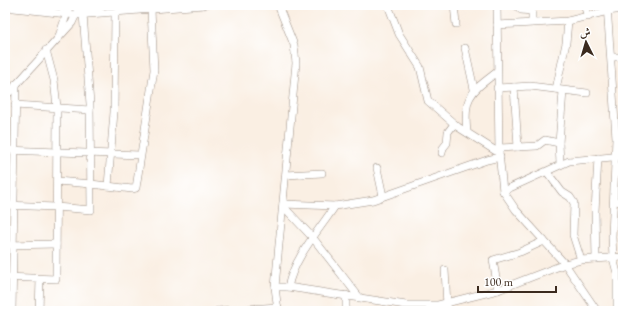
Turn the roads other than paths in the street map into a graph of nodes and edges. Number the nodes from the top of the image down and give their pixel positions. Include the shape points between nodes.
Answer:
1 (55, 5) edge
2 (204, 5) edge
3 (278, 5) edge
4 (388, 5) edge
5 (454, 5) edge
6 (497, 5) edge
7 (516, 5) edge
8 (584, 5) edge
9 (5, 7) edge
10 (607, 8) edge
11 (623, 9) edge
12 (67, 10) junction
13 (151, 10) junction
14 (79, 12) junction
15 (115, 12) junction
16 (588, 17) junction
17 (568, 21) junction
18 (532, 22) junction
19 (456, 24) dead end
20 (498, 25) junction
21 (59, 36) junction
22 (465, 48) dead end
23 (46, 50) junction
24 (611, 57) junction
25 (623, 57) edge
26 (498, 72) junction
27 (16, 84) junction
28 (514, 87) junction
29 (497, 88) junction
30 (474, 89) junction
31 (560, 90) junction
32 (587, 93) dead end
33 (5, 97) edge
34 (15, 105) junction
35 (57, 107) junction
36 (90, 110) junction
37 (454, 124) junction
38 (467, 132) junction
39 (559, 143) junction
40 (518, 147) junction
41 (5, 150) edge
42 (14, 150) junction
43 (57, 152) junction
44 (90, 152) junction
45 (112, 152) junction
46 (442, 153) dead end
47 (499, 153) junction
48 (140, 155) junction
49 (619, 157) edge
50 (598, 158) junction
51 (560, 164) junction
52 (377, 168) dead end
53 (547, 172) junction
54 (322, 173) dead end
55 (286, 175) junction
56 (57, 181) junction
57 (91, 184) junction
58 (108, 186) junction
59 (503, 191) junction
60 (383, 196) junction
61 (614, 201) junction
62 (623, 202) edge
63 (5, 205) edge
64 (13, 205) junction
65 (283, 205) junction
66 (335, 206) junction
67 (56, 207) junction
68 (314, 238) junction
69 (544, 241) junction
70 (9, 244) edge
71 (56, 244) junction
72 (623, 257) edge
73 (613, 258) junction
74 (596, 259) junction
75 (581, 260) junction
76 (565, 264) junction
77 (445, 270) dead end
78 (5, 277) edge
79 (13, 277) junction
80 (40, 279) junction
81 (275, 287) junction
82 (288, 287) junction
83 (498, 290) junction
84 (346, 295) junction
85 (359, 297) junction
86 (447, 304) junction
87 (405, 308) edge
88 (438, 308) edge
89 (278, 309) edge
90 (12, 311) edge
91 (39, 311) edge
92 (218, 311) edge
93 (346, 311) edge
94 (597, 311) edge
95 (617, 311) edge

1 - 12 street
2 - 13 street
3 - 55 street via 284,15 296,52
4 - 37 street via 399,34 420,67 428,101
5 - 19 street
6 - 20 street
7 - 18 street via 521,10 532,11
8 - 16 street
9 - 12 street
10 - 11 street
10 - 16 street
10 - 24 street
12 - 14 street
12 - 21 street
13 - 15 street
13 - 48 street via 154,70
14 - 15 street
14 - 21 street
14 - 36 street via 88,65
15 - 45 street
16 - 17 street
17 - 18 street
17 - 31 street
18 - 20 street
20 - 26 street
21 - 23 street
22 - 30 street
23 - 27 street
23 - 35 street via 54,80
24 - 25 street
24 - 49 street
26 - 29 street
26 - 30 street
27 - 33 street
27 - 34 street
28 - 29 street
28 - 31 street via 530,86
28 - 40 street
29 - 47 street
30 - 38 street via 467,102
31 - 32 street
31 - 39 street
34 - 35 street
34 - 42 street
35 - 36 street
35 - 43 street
36 - 44 street
37 - 38 street
37 - 46 street via 448,132 447,143
38 - 47 street
39 - 40 street via 544,140 537,146
39 - 51 street
40 - 47 street
41 - 42 street
42 - 43 street
42 - 64 street
43 - 44 street
43 - 56 street
44 - 45 street
44 - 57 street
45 - 48 street
45 - 58 street
47 - 59 street
47 - 60 street via 487,160
48 - 58 street via 135,189
49 - 50 street
49 - 61 street
50 - 51 street
50 - 74 street
51 - 53 street
52 - 60 street
53 - 59 street
53 - 75 street via 574,203 573,234
54 - 55 street
55 - 65 street
56 - 57 street
56 - 67 street
57 - 58 street
57 - 67 street via 91,210
59 - 69 street
60 - 66 street
61 - 62 street
61 - 73 street
63 - 64 street
64 - 67 street
64 - 70 street
65 - 66 street
65 - 68 street
65 - 81 street
66 - 68 street
67 - 71 street
68 - 82 street via 295,266
68 - 85 street
69 - 76 street
69 - 83 street via 520,252 492,260
70 - 71 street
70 - 79 street
71 - 80 street via 56,279
72 - 73 street
73 - 74 street
73 - 95 street via 617,273
74 - 75 street
75 - 76 street
76 - 83 street
76 - 94 street
77 - 86 street
78 - 79 street
79 - 80 street
79 - 90 street
80 - 91 street
81 - 82 street
81 - 89 street
82 - 84 street
83 - 86 street
84 - 85 street
84 - 93 street
85 - 87 street
86 - 88 street
87 - 88 street
89 - 92 street

